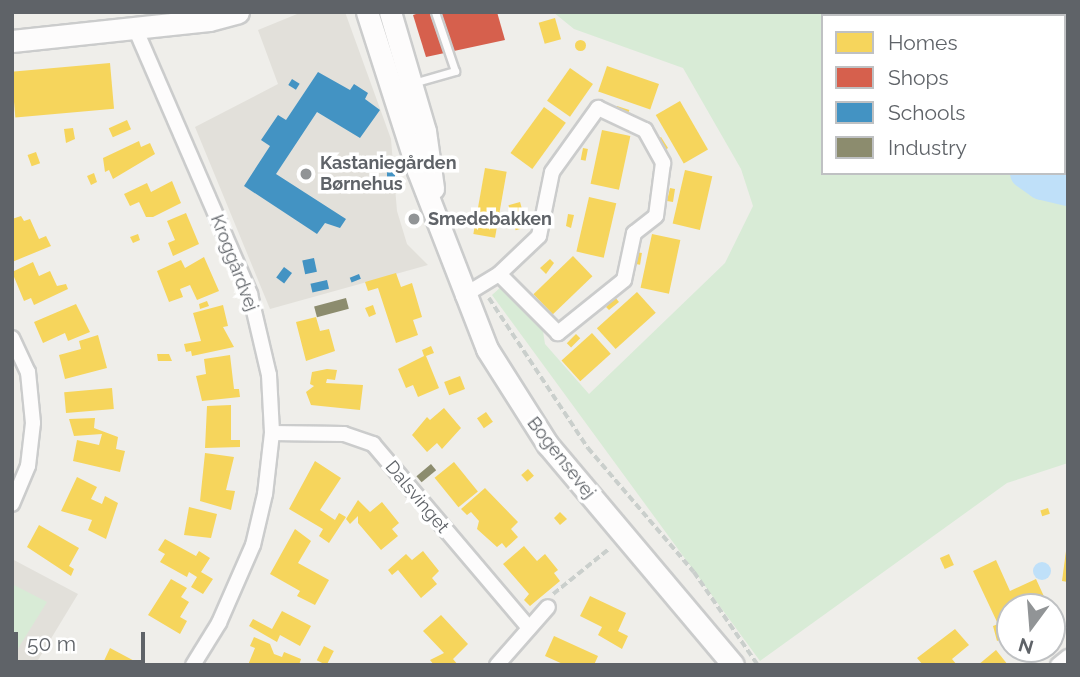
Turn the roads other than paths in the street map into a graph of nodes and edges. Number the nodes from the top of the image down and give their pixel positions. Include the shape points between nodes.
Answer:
1 (238, 12) edge
2 (367, 12) edge
3 (390, 12) edge
4 (435, 12) edge
5 (174, 18) edge
6 (135, 28) junction
7 (12, 41) edge
8 (412, 83) junction
9 (438, 221) junction
10 (499, 274) junction
11 (472, 291) junction
12 (12, 338) edge
13 (272, 433) junction
14 (12, 504) edge
15 (548, 607) road end
16 (528, 628) junction
17 (1068, 657) edge
18 (193, 665) edge
19 (497, 665) edge
20 (733, 665) edge
21 (1058, 665) edge

1 - 5 main road
2 - 9 main road, Bogensevej
3 - 8 main road, Bogensevej
4 - 8 lane via 456,71
5 - 6 main road
6 - 7 main road
6 - 13 street, Kroggårdvej via 250,295 269,375
8 - 9 main road, Bogensevej via 425,131
9 - 11 main road, Bogensevej
10 - 10 street via 539,236 552,172 598,108 645,130 663,163 656,216 634,233 624,280 558,333
10 - 11 street
11 - 20 main road, Bogensevej via 515,397 548,445
12 - 14 street via 28,372 33,423 28,466
13 - 16 street, Dalsvinget via 344,434 373,444
13 - 18 street, Kroggårdvej via 253,545 224,614
15 - 16 street
16 - 19 street
17 - 21 street

